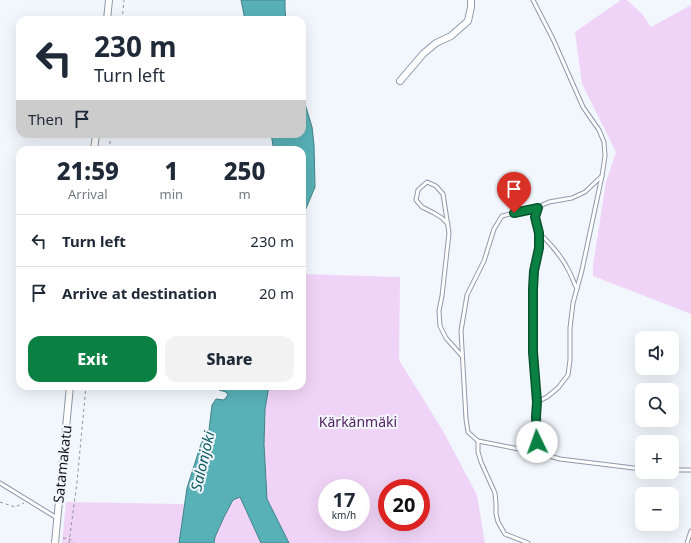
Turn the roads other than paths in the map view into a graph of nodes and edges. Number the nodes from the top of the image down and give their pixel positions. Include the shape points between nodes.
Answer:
1 (109, 0) edge
2 (471, 0) edge
3 (533, 0) edge
4 (107, 16) edge
5 (400, 81) dead end
6 (602, 176) junction
7 (538, 208) junction
8 (448, 224) junction
9 (539, 233) junction
10 (577, 289) junction
11 (462, 356) junction
12 (70, 390) edge
13 (537, 402) junction
14 (478, 440) junction
15 (539, 453) junction
16 (635, 467) edge
17 (679, 470) edge
18 (691, 470) edge
19 (0, 483) edge
20 (57, 518) junction
21 (691, 531) edge
22 (55, 543) edge
23 (528, 543) edge
24 (688, 543) edge

1 - 4 street
2 - 5 street via 468,21 451,36 436,43 423,54
3 - 6 lane via 583,107 604,142
6 - 7 lane via 585,192 572,198 549,202
6 - 10 lane
7 - 9 lane via 535,217
7 - 11 lane via 502,216 494,229 484,261 467,295 461,330
8 - 8 lane via 443,194 436,186 427,182 418,190 416,200
8 - 11 lane via 439,311 440,326 446,338
9 - 10 lane via 558,253
9 - 13 lane via 533,289 533,352
10 - 13 lane via 570,328 568,375 558,388
11 - 14 lane via 468,432
12 - 20 street, Satamakatu
13 - 15 lane
14 - 15 lane
14 - 23 lane via 481,462 495,493 498,522 505,534
15 - 16 lane via 560,459
17 - 18 lane
19 - 20 lane
20 - 22 street, Satamakatu
21 - 24 lane

